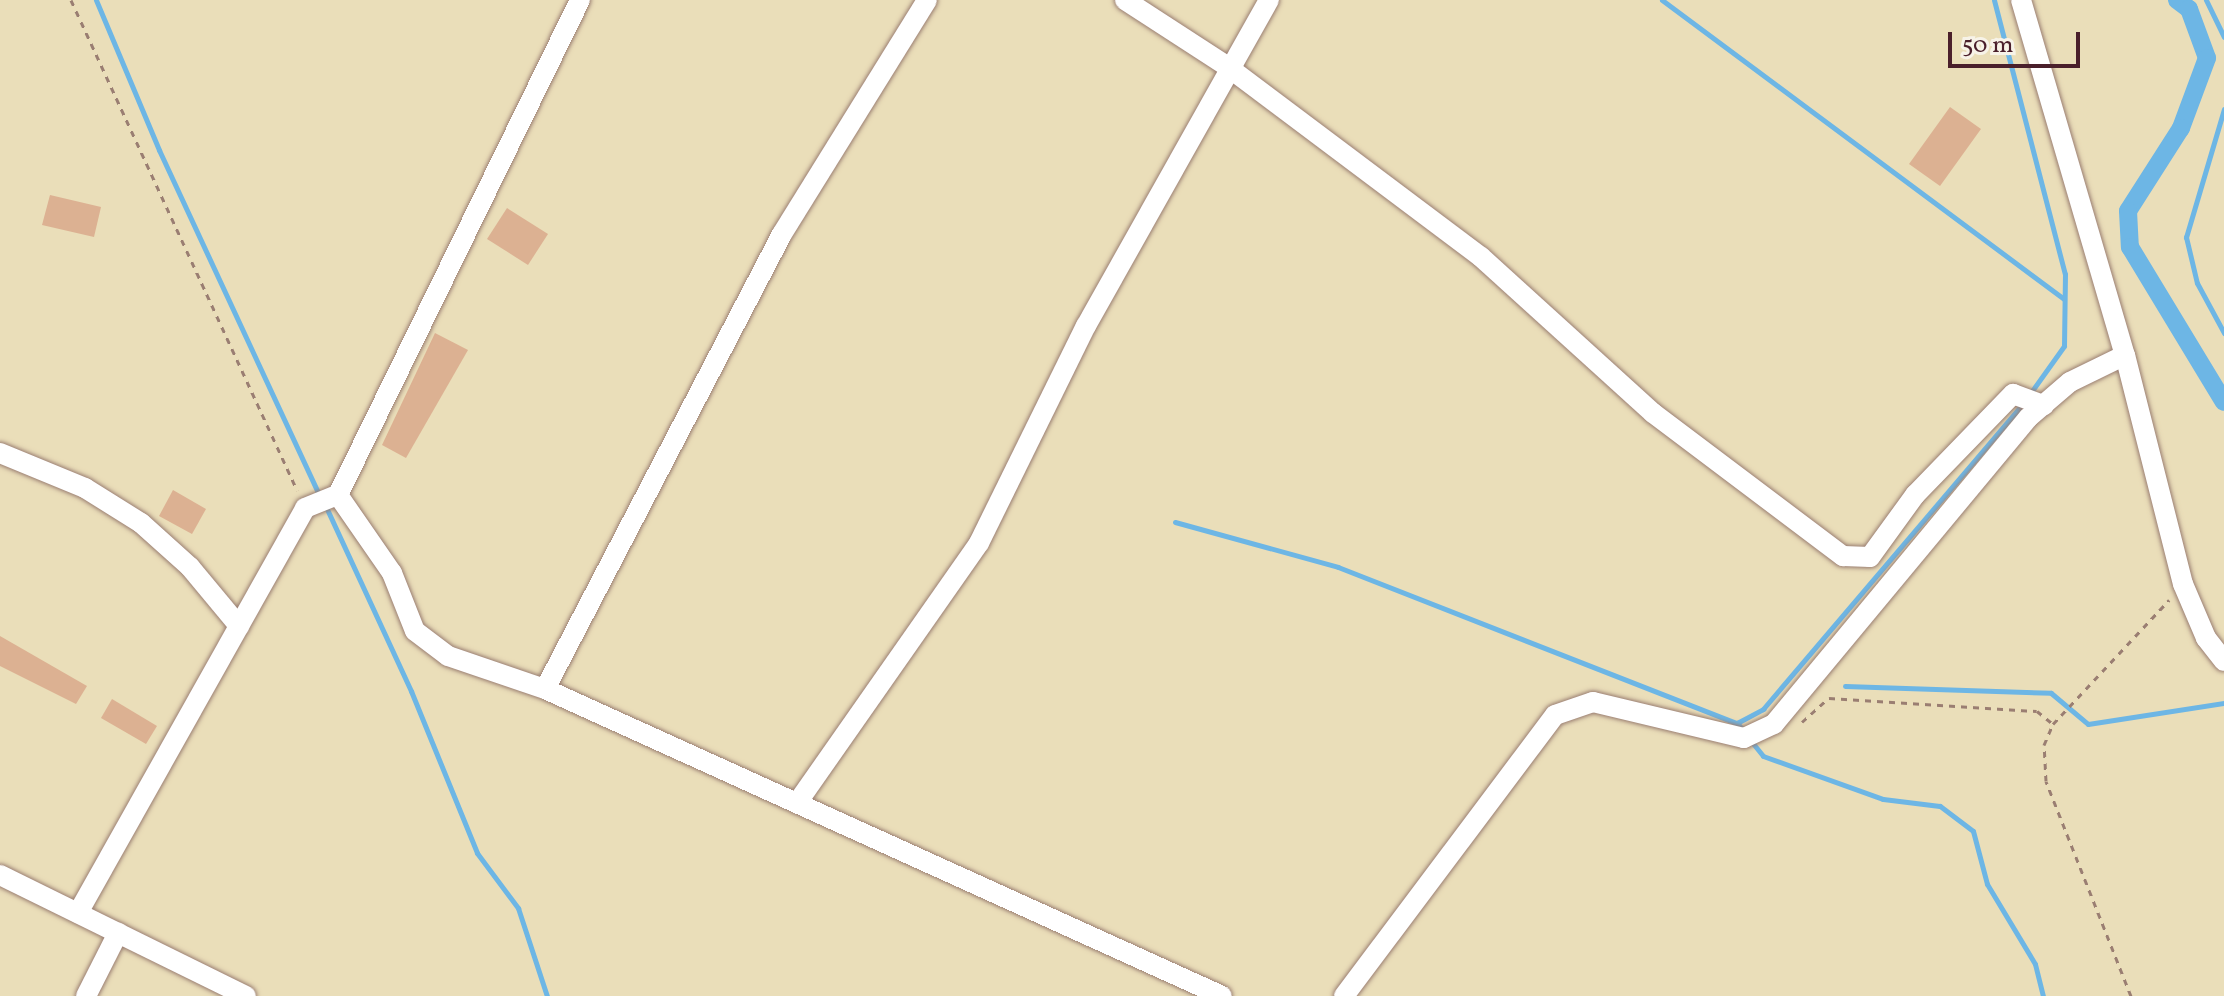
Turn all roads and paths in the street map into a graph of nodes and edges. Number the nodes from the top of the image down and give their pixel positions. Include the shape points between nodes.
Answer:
1 (71, 0) edge
2 (580, 0) edge
3 (927, 0) edge
4 (1125, 0) edge
5 (1269, 0) edge
6 (2021, 0) edge
7 (1228, 67) junction
8 (2125, 355) junction
9 (2044, 405) junction
10 (0, 453) edge
11 (338, 495) junction
12 (305, 508) junction
13 (2183, 584) junction
14 (239, 626) junction
15 (2224, 661) edge
16 (545, 689) junction
17 (1774, 724) junction
18 (2053, 724) junction
19 (797, 803) junction
20 (0, 875) edge
21 (78, 913) junction
22 (118, 933) junction
23 (86, 996) edge
24 (246, 996) edge
25 (1222, 996) edge
26 (1344, 996) edge
27 (2131, 996) edge

1 - 12 path
2 - 11 street
3 - 16 street via 782,234
4 - 7 street
5 - 7 street
6 - 8 street
7 - 9 street via 1481,257 1653,413 1843,556 1870,557 1915,495 2013,394
7 - 19 street via 1086,326 979,543
8 - 9 street via 2070,382
8 - 13 street
9 - 17 street
10 - 14 street via 85,488 141,523 190,567
11 - 12 street
11 - 16 street via 392,573 415,631 448,656
12 - 14 street
13 - 15 street via 2206,638
13 - 18 path
14 - 21 street
16 - 19 street
17 - 18 path via 1807,721 1829,698 2037,711
17 - 26 street via 1744,738 1593,702 1555,715
18 - 27 path via 2044,745 2046,781
19 - 25 street
20 - 21 street
21 - 22 street
22 - 23 street
22 - 24 street

